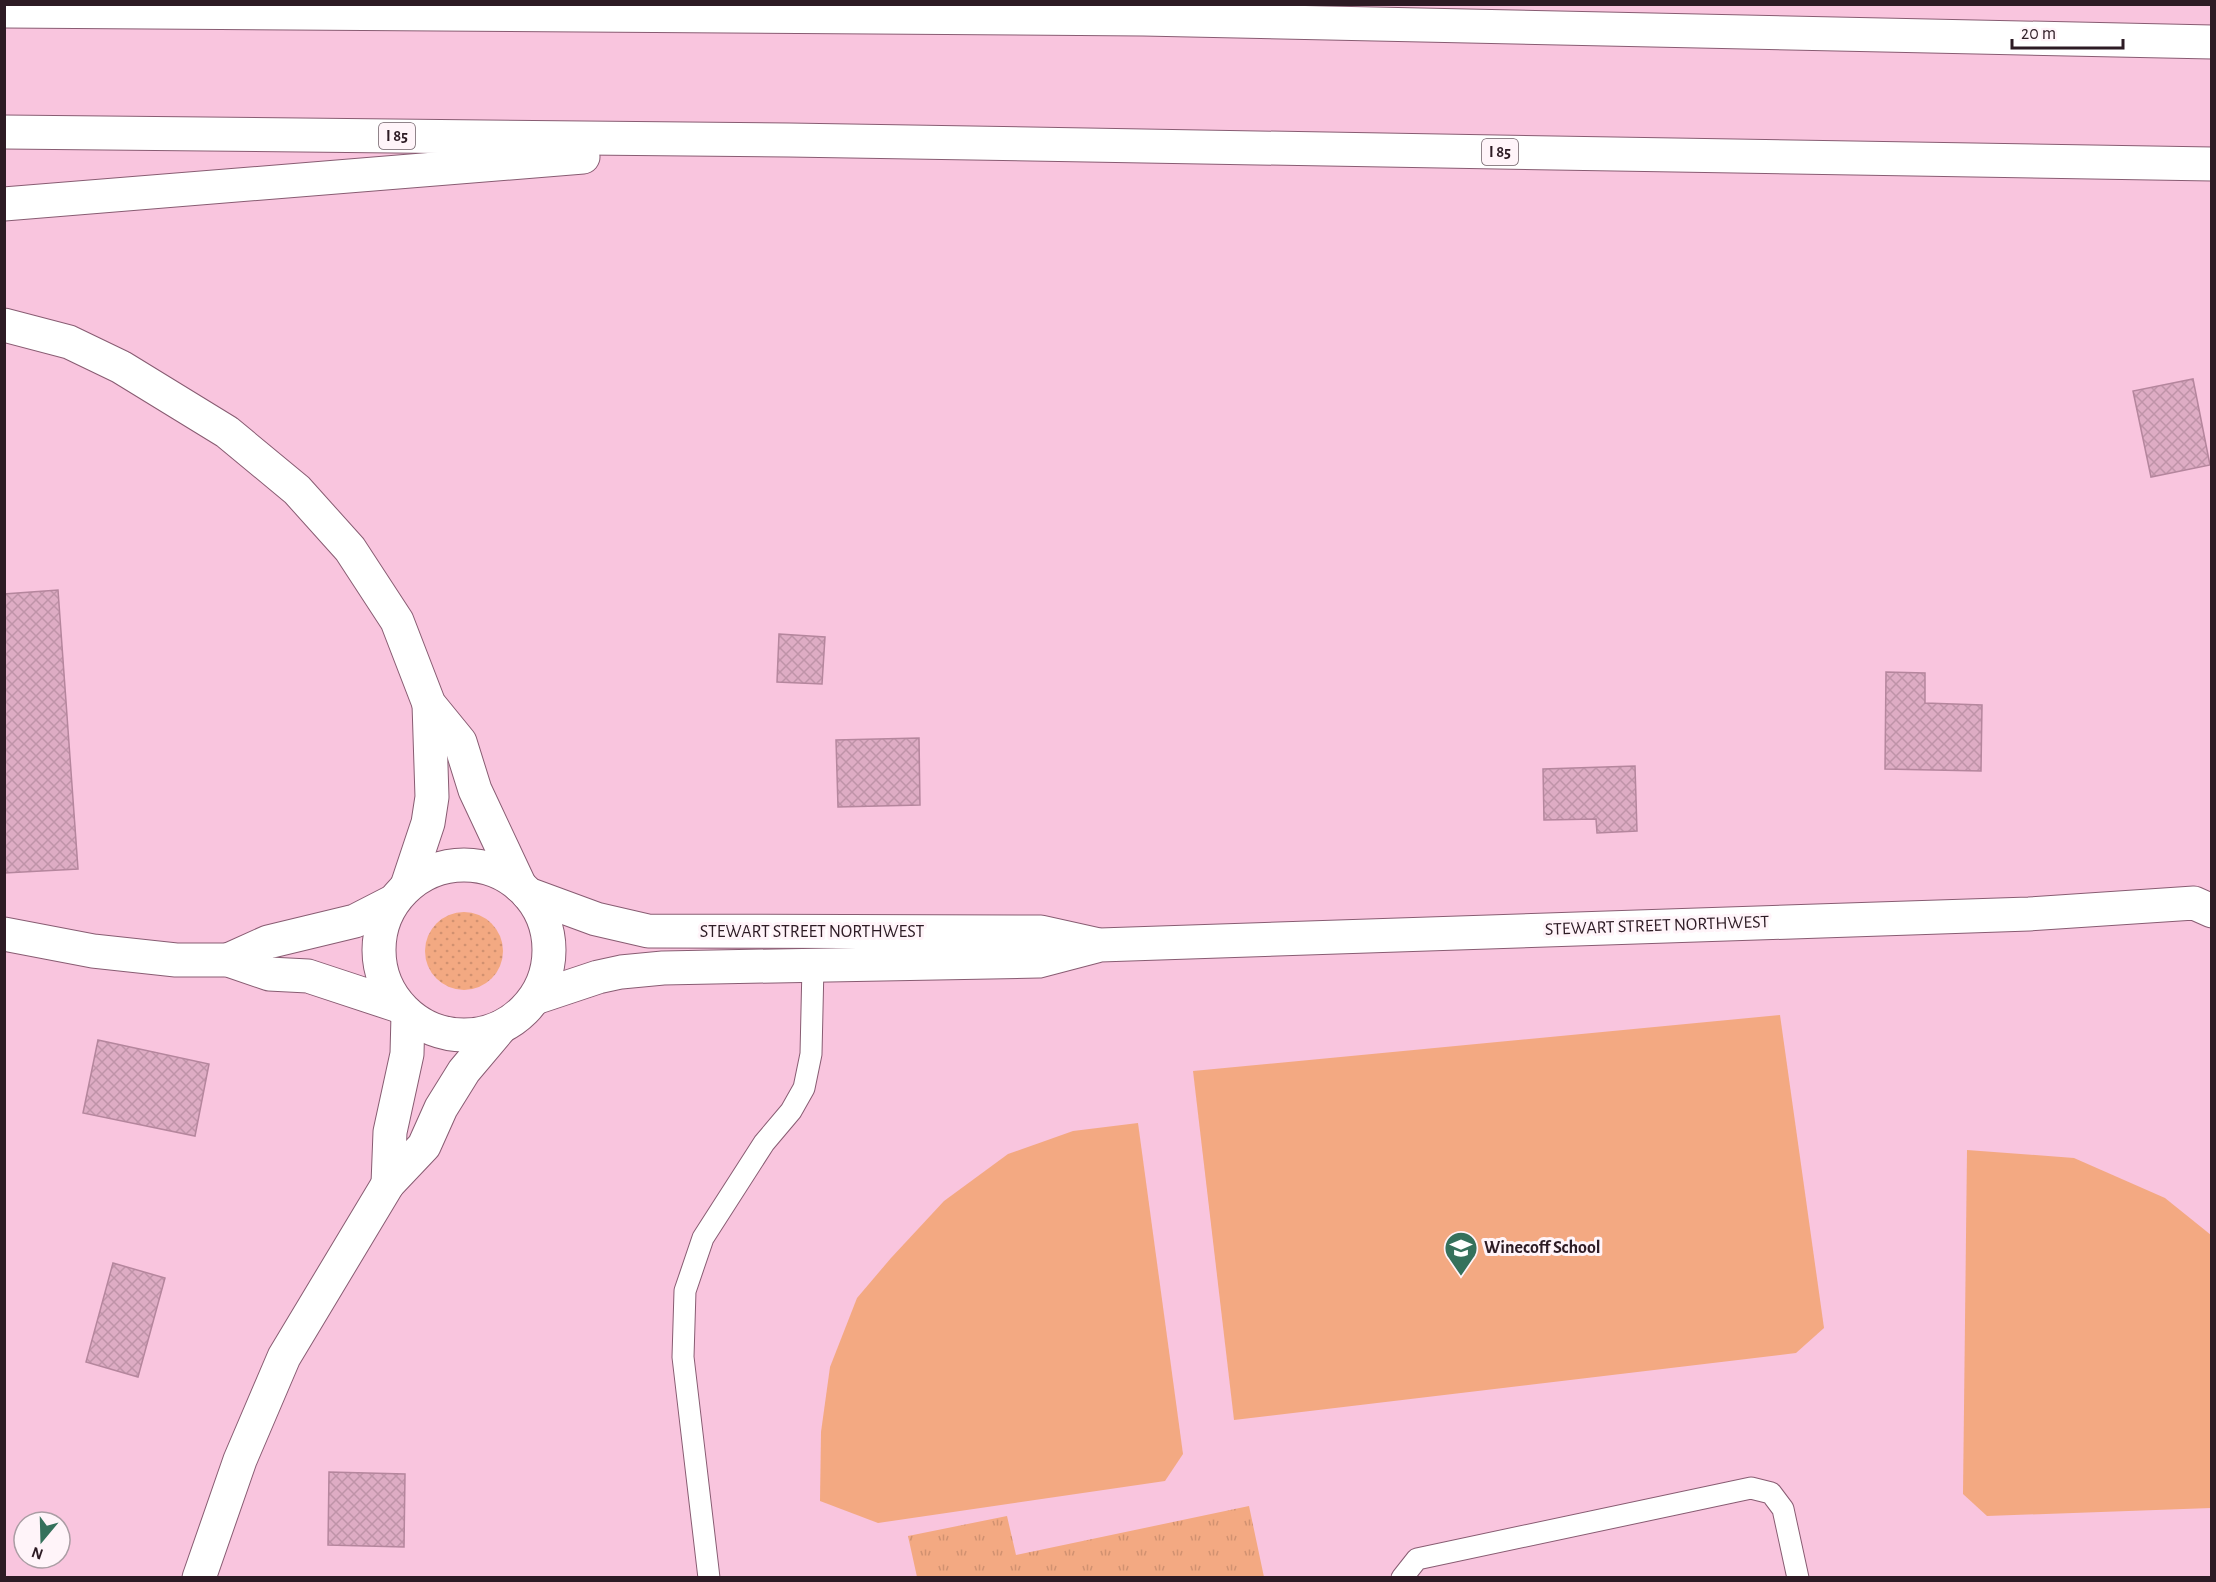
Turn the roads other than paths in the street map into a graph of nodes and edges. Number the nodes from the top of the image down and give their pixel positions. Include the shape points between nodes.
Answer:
1 (968, 4) edge
2 (4, 11) edge
3 (1143, 19) junction
4 (2211, 42) edge
5 (4, 132) edge
6 (789, 140) junction
7 (2211, 164) edge
8 (4, 204) edge
9 (4, 325) edge
10 (429, 704) junction
11 (524, 890) junction
12 (400, 894) junction
13 (2211, 911) edge
14 (4, 934) edge
15 (1100, 945) junction
16 (228, 960) junction
17 (813, 966) junction
18 (535, 998) junction
19 (403, 1011) junction
20 (501, 1027) junction
21 (388, 1184) junction
22 (199, 1578) edge
23 (710, 1578) edge
24 (1402, 1578) edge
25 (1798, 1578) edge

1 - 3 main road
2 - 3 main road
3 - 4 main road
5 - 6 main road, I 85
6 - 7 main road, I 85
6 - 8 main road
9 - 10 main road via 69,342 121,367 227,432 297,490 350,549 397,621
10 - 11 main road via 460,742 475,790
10 - 12 main road via 432,797 428,823
11 - 12 main road via 483,867 464,865 424,874
11 - 15 main road, STEWART STREET NORTHWEST via 596,919 648,931 1041,932
11 - 18 main road via 540,913 548,934 549,956
12 - 16 main road via 355,921 268,942
12 - 19 main road via 382,922 378,944 386,988
13 - 15 main road, STEWART STREET NORTHWEST via 2194,903 2028,914
14 - 16 main road via 93,951 176,960
15 - 17 main road, STEWART STREET NORTHWEST via 1039,961
16 - 19 main road via 270,974 308,976
17 - 18 main road, STEWART STREET NORTHWEST via 621,972
17 - 23 lane via 811,1054 804,1088 703,1238 685,1291 683,1357
18 - 20 main road via 520,1015
19 - 20 main road via 424,1026 463,1036
19 - 21 main road via 407,1054 390,1132
20 - 21 main road via 464,1071 424,1146
21 - 22 main road via 284,1357 244,1450
24 - 25 lane via 1417,1559 1751,1488 1772,1493 1783,1509

